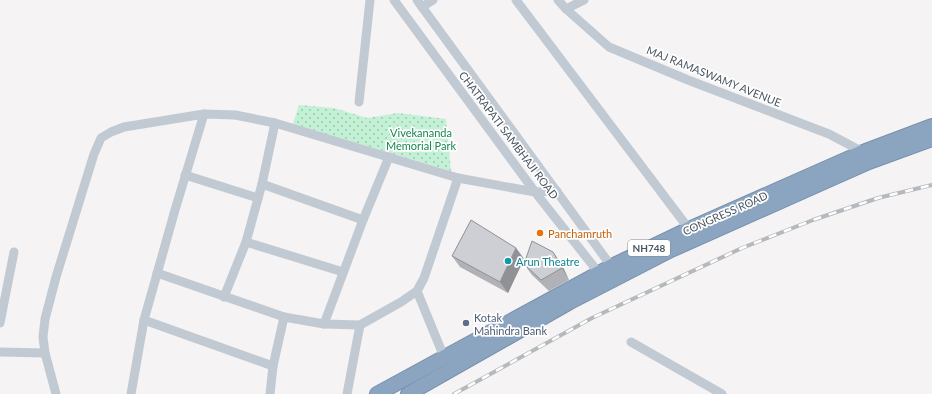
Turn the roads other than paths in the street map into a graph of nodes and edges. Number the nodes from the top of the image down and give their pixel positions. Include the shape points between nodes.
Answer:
1 (370, 0) edge
2 (394, 0) edge
3 (433, 0) edge
4 (516, 0) edge
5 (558, 0) edge
6 (584, 0) edge
7 (420, 3) edge
8 (566, 9) junction
9 (359, 102) dead end
10 (204, 114) junction
11 (275, 123) junction
12 (932, 126) edge
13 (932, 139) edge
14 (389, 157) junction
15 (866, 157) junction
16 (185, 175) junction
17 (458, 178) junction
18 (262, 184) junction
19 (557, 191) junction
20 (536, 192) junction
21 (258, 198) junction
22 (363, 220) junction
23 (689, 229) junction
24 (246, 242) junction
25 (14, 252) dead end
26 (343, 272) junction
27 (157, 273) junction
28 (609, 275) junction
29 (417, 291) junction
30 (224, 297) junction
31 (284, 317) junction
32 (144, 320) junction
33 (0, 323) edge
34 (324, 324) junction
35 (360, 325) junction
36 (631, 342) dead end
37 (0, 352) edge
38 (45, 353) junction
39 (444, 358) junction
40 (273, 366) junction
41 (56, 394) edge
42 (131, 394) edge
43 (270, 394) edge
44 (347, 394) edge
45 (377, 394) edge
46 (408, 394) edge
47 (722, 394) edge

1 - 9 street
2 - 20 street, CHATRAPATI SAMBHAJI ROAD
3 - 7 street
4 - 23 street
5 - 8 street, MAJ RAMASWAMY AVENUE
6 - 8 street
7 - 19 street, CHATRAPATI SAMBHAJI ROAD
8 - 15 street, MAJ RAMASWAMY AVENUE via 609,47 829,134
10 - 11 street via 235,115
10 - 16 street
10 - 38 street via 124,127 101,138 45,319
11 - 14 street
11 - 18 street
12 - 15 highway, CONGRESS ROAD / NH748
13 - 15 highway, CONGRESS ROAD / NH748
14 - 17 street
14 - 22 street
15 - 23 highway, CONGRESS ROAD / NH748
15 - 28 highway, CONGRESS ROAD / NH748 via 671,250
16 - 21 street
16 - 27 street
17 - 20 street
17 - 29 street via 424,278
18 - 21 street
18 - 22 street
19 - 20 street
19 - 28 street, CHATRAPATI SAMBHAJI ROAD
20 - 28 street, CHATRAPATI SAMBHAJI ROAD
21 - 24 street
22 - 26 street
23 - 28 highway, CONGRESS ROAD / NH748
24 - 26 street
24 - 30 street
25 - 33 street
26 - 34 street
27 - 30 street
27 - 32 street
28 - 39 highway, CONGRESS ROAD / NH748
28 - 46 highway, CONGRESS ROAD / NH748 via 570,302
29 - 35 street
29 - 39 street
30 - 31 street
31 - 34 street
31 - 40 street
32 - 40 street
32 - 42 street
34 - 35 street
35 - 44 street
36 - 47 street
37 - 38 street
38 - 41 street
39 - 45 highway, CONGRESS ROAD / NH748
40 - 43 street

